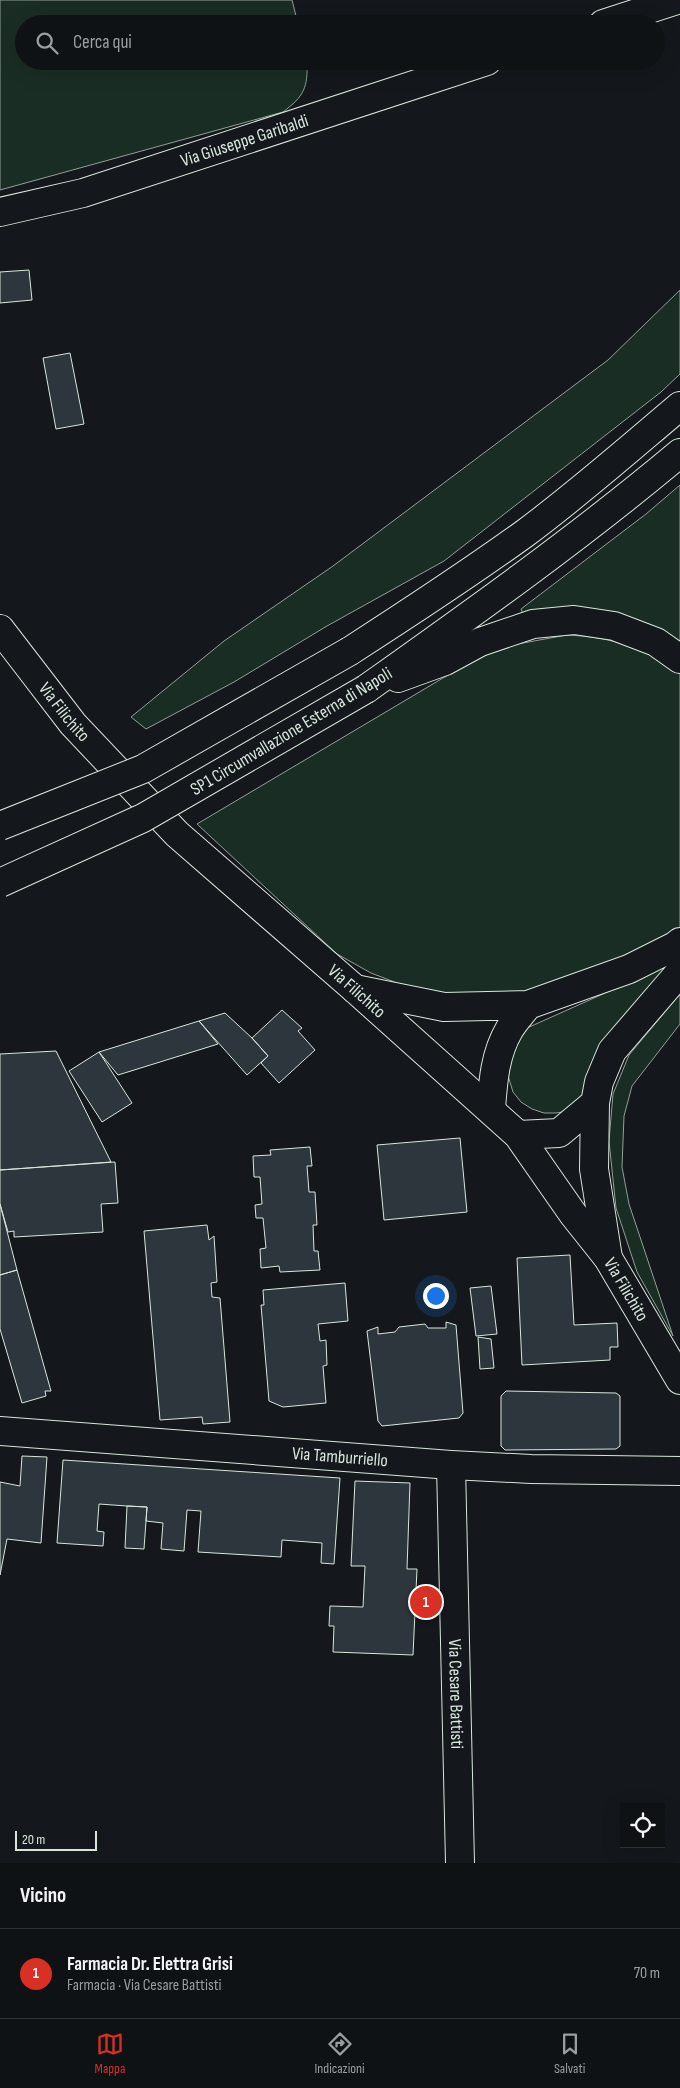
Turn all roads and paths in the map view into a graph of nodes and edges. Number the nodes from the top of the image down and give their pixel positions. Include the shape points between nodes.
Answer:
1 (676, 0) edge
2 (630, 15) edge
3 (459, 70) edge
4 (0, 212) edge
5 (680, 406) edge
6 (680, 453) edge
7 (0, 629) edge
8 (680, 659) edge
9 (366, 689) junction
10 (0, 826) edge
11 (0, 883) edge
12 (680, 942) edge
13 (680, 972) edge
14 (355, 989) junction
15 (528, 1005) junction
16 (595, 1103) junction
17 (491, 1109) junction
18 (518, 1135) junction
19 (608, 1258) junction
20 (680, 1380) edge
21 (0, 1431) edge
22 (451, 1465) junction
23 (680, 1471) edge
24 (460, 1863) edge

1 - 2 main road
3 - 4 main road, Via Giuseppe Garibaldi via 83,193
5 - 10 main road, bridge via 526,533 350,651 142,769
6 - 9 main road, SP1 Circumvallazione Esterna di Napoli via 542,562
7 - 14 main road, Via Filichito via 73,724 177,834
8 - 9 main road via 656,642 614,626 574,620 533,624 480,642 445,661
9 - 11 main road, SP1 Circumvallazione Esterna di Napoli, bridge via 143,818
12 - 15 main road via 629,969
13 - 16 main road via 612,1052
14 - 15 main road via 444,1007
14 - 17 main road, Via Filichito
15 - 17 main road via 509,1029 498,1054
16 - 18 main road via 558,1134
16 - 19 main road via 594,1169
17 - 18 main road, Via Filichito
18 - 19 main road, Via Filichito
19 - 20 main road, Via Filichito
21 - 22 main road, Via Tamburriello
22 - 23 main road, Via Tamburriello
22 - 24 main road, Via Cesare Battisti

